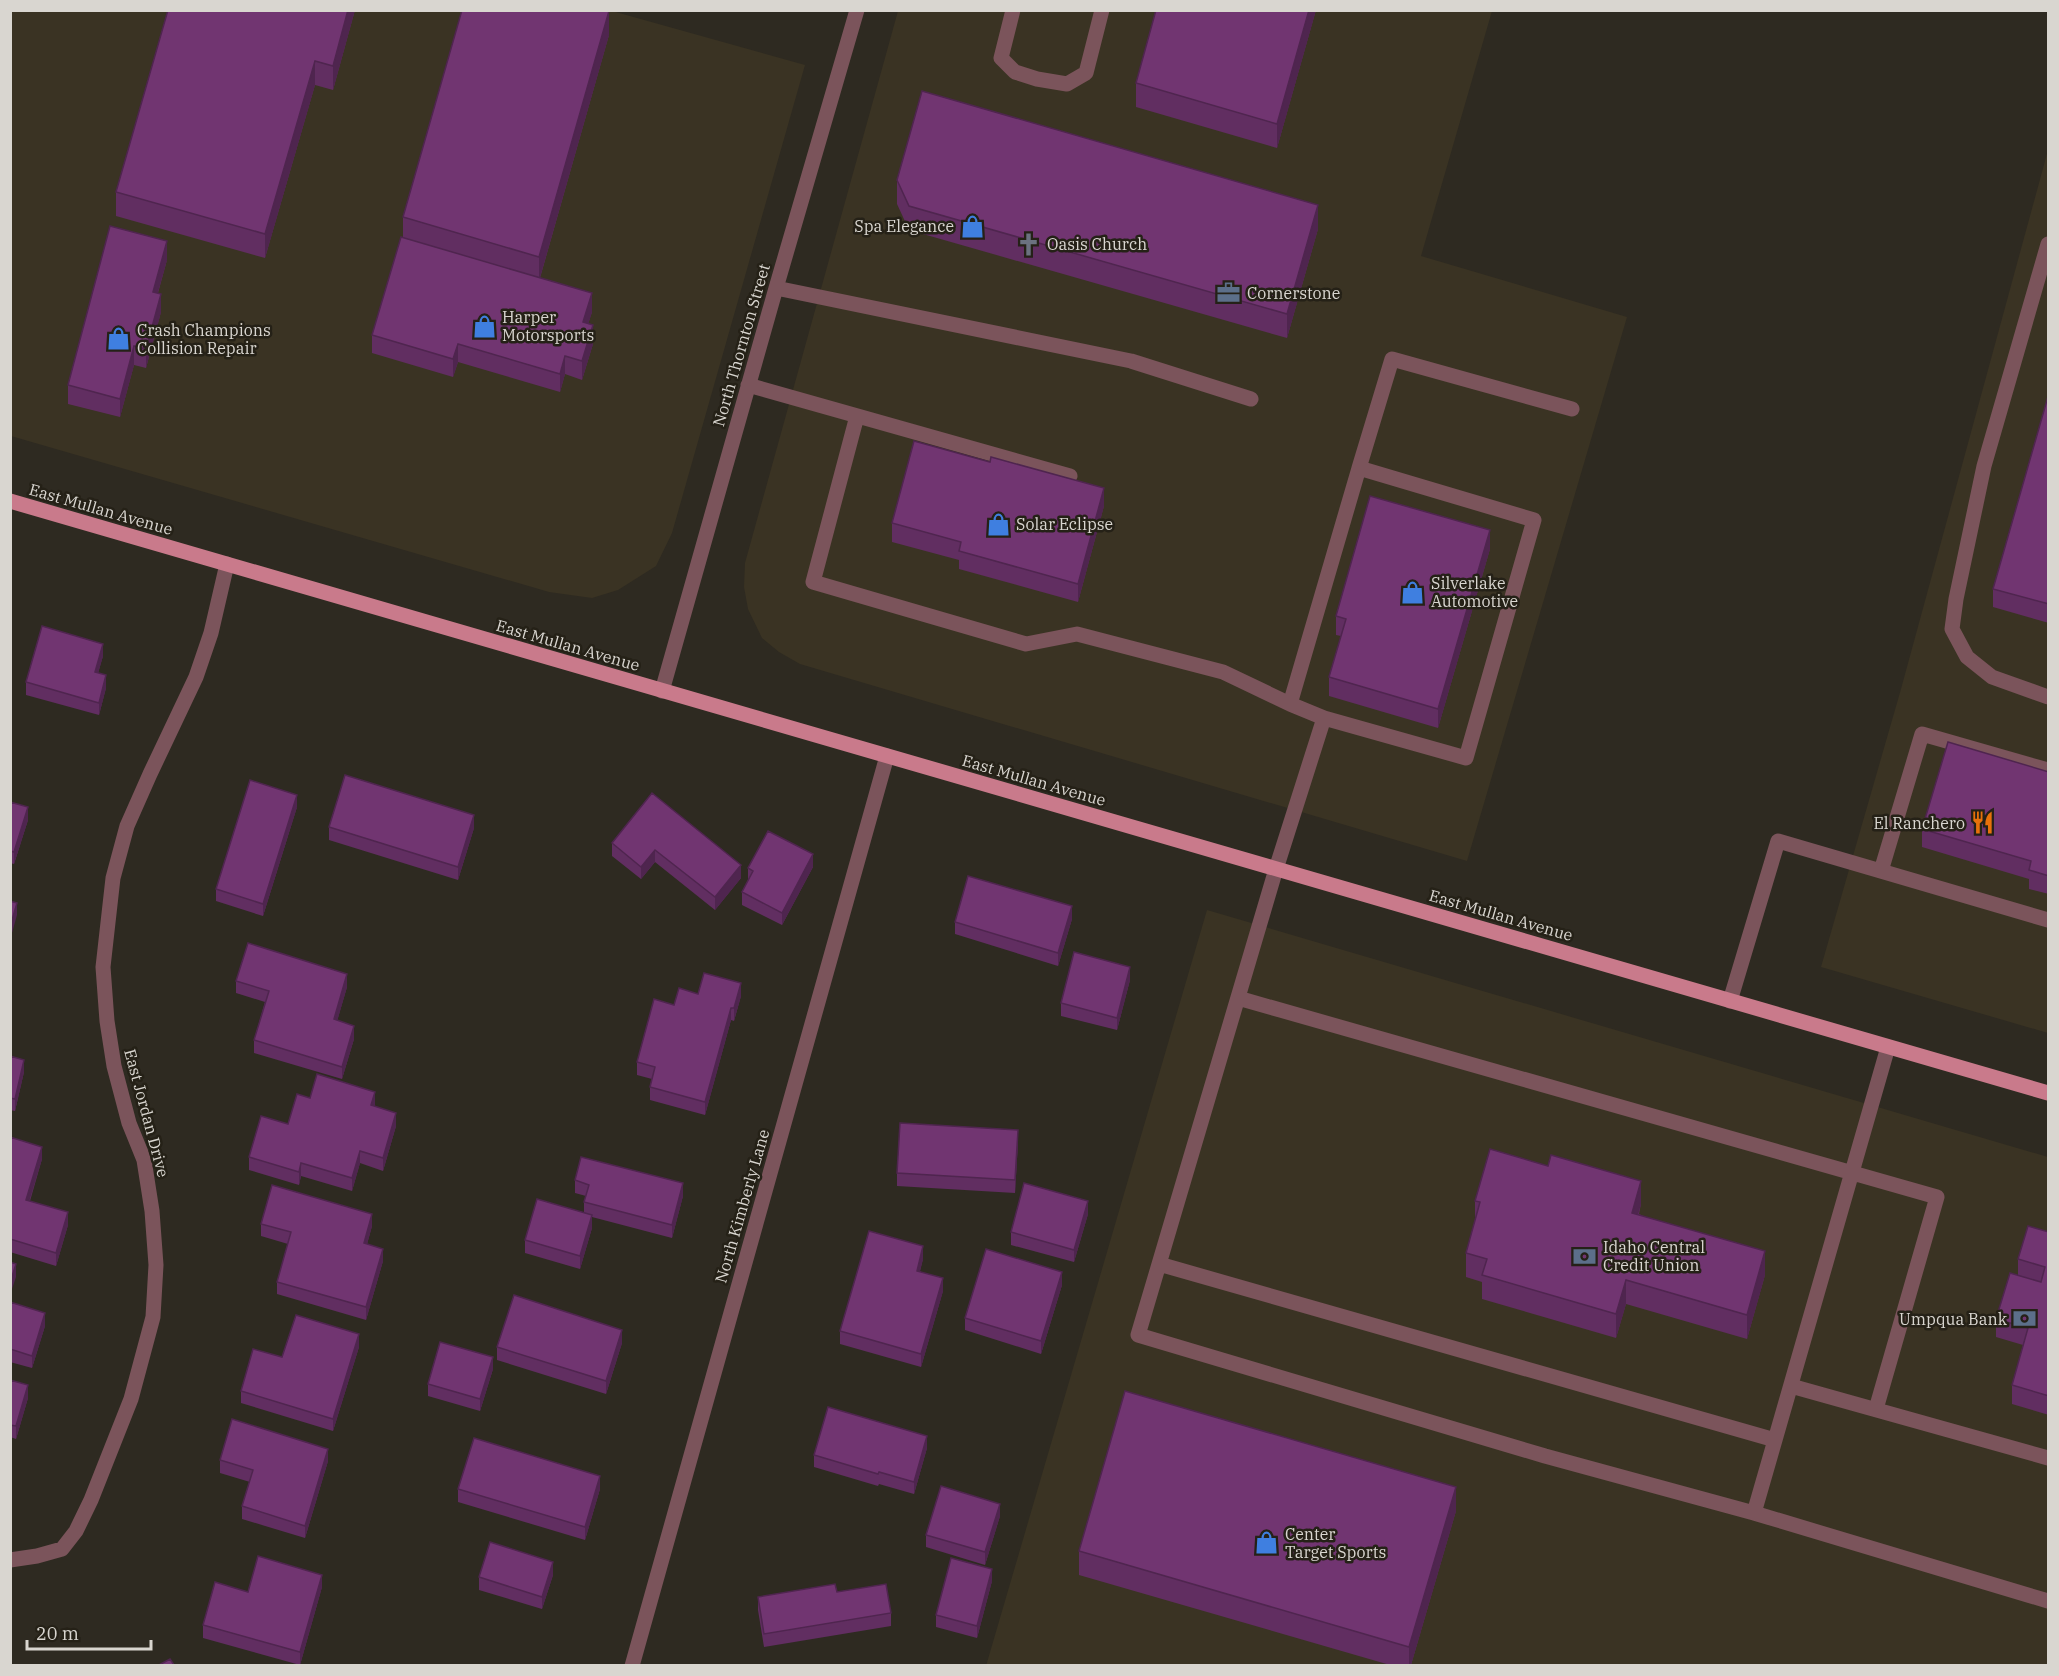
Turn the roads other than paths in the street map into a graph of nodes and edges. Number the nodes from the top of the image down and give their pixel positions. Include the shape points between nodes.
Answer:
1 (857, 10) edge
2 (1013, 10) edge
3 (1102, 10) edge
4 (2049, 244) edge
5 (776, 288) junction
6 (748, 385) junction
7 (1251, 399) dead end
8 (1572, 410) dead end
9 (857, 416) junction
10 (1359, 468) junction
11 (1070, 476) edge
12 (10, 501) edge
13 (227, 564) junction
14 (662, 691) junction
15 (2049, 697) edge
16 (1290, 704) junction
17 (1324, 718) junction
18 (887, 756) junction
19 (2049, 770) edge
20 (1276, 869) junction
21 (1881, 871) junction
22 (2049, 920) edge
23 (1238, 998) junction
24 (1730, 1000) junction
25 (1888, 1047) junction
26 (2049, 1093) edge
27 (1852, 1172) junction
28 (1159, 1264) junction
29 (1791, 1386) junction
30 (1876, 1408) junction
31 (1775, 1440) junction
32 (2049, 1458) edge
33 (1754, 1513) junction
34 (10, 1560) edge
35 (2049, 1601) edge
36 (632, 1665) edge

1 - 5 street, North Thornton Street
2 - 3 street via 1001,58 1015,72 1067,84 1086,73
4 - 15 street via 1984,466 1952,628 1967,657 1992,677
5 - 6 street, North Thornton Street
5 - 7 street via 1131,361
6 - 9 street
6 - 14 street, North Thornton Street
8 - 10 street via 1392,359
9 - 11 street
9 - 16 street via 813,582 1026,644 1077,634 1223,672
10 - 16 street
10 - 17 street via 1534,520 1466,758
12 - 13 main road, East Mullan Avenue
13 - 14 main road, East Mullan Avenue
13 - 34 street, East Jordan Drive via 196,676 127,826 113,878 103,967 114,1066 129,1123 144,1160 152,1211 156,1265 153,1317 131,1399 76,1531 63,1549
14 - 18 main road, East Mullan Avenue
16 - 17 street
17 - 20 street
18 - 20 main road, East Mullan Avenue
18 - 36 street, North Kimberly Lane
19 - 21 street via 1922,734
20 - 23 street
20 - 24 main road, East Mullan Avenue
21 - 22 street
21 - 24 street via 1778,841
23 - 27 street
23 - 28 street
24 - 25 main road, East Mullan Avenue
25 - 26 main road, East Mullan Avenue
25 - 27 street
27 - 29 street
27 - 30 street via 1937,1197
28 - 31 street
28 - 33 street via 1138,1335 1545,1456
29 - 30 street
29 - 31 street
30 - 32 street
31 - 33 street
33 - 35 street

